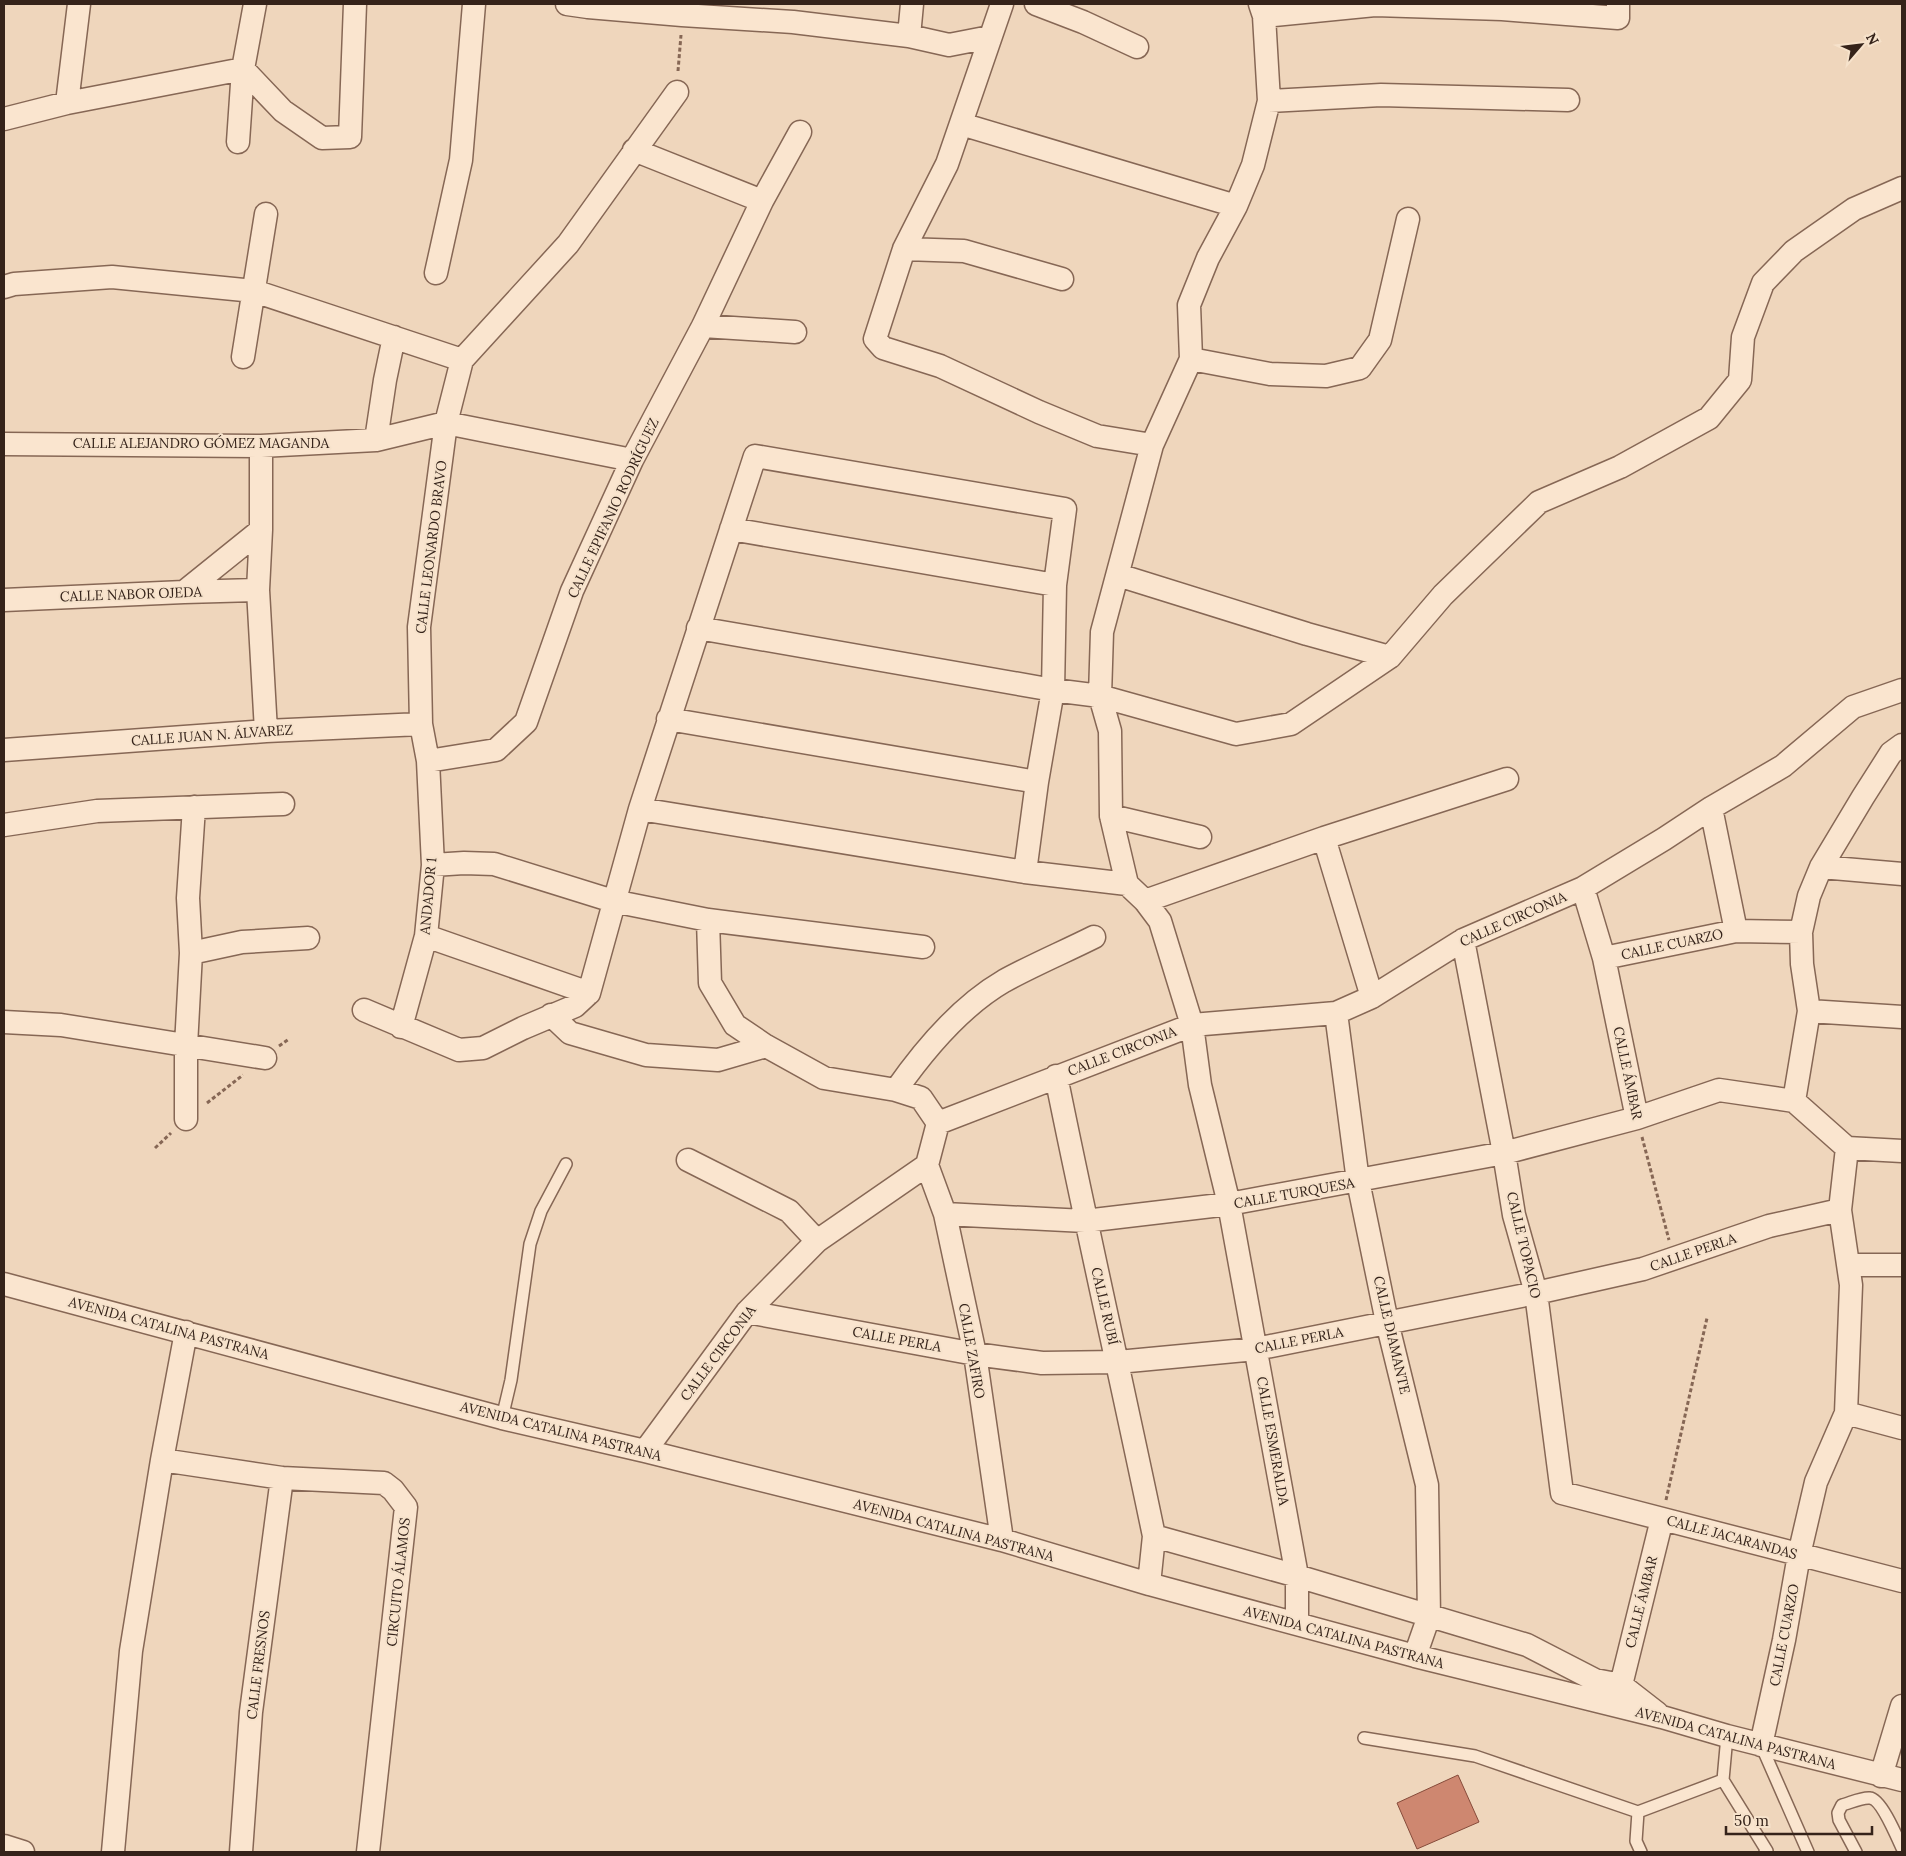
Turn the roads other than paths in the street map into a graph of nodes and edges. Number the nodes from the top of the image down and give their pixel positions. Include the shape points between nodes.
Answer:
1 (79, 4) edge
2 (255, 4) edge
3 (355, 4) edge
4 (474, 4) edge
5 (912, 4) edge
6 (1002, 4) edge
7 (1036, 4) edge
8 (1375, 4) edge
9 (581, 5) edge
10 (1502, 6) edge
11 (683, 9) edge
12 (1262, 10) edge
13 (1618, 11) edge
14 (909, 36) junction
15 (990, 37) junction
16 (949, 45) junction
17 (1137, 47) dead end
18 (243, 69) junction
19 (976, 81) junction
20 (677, 92) road end
21 (1568, 100) dead end
22 (1269, 101) junction
23 (67, 103) junction
24 (4, 119) edge
25 (961, 124) junction
26 (800, 132) dead end
27 (238, 142) dead end
28 (634, 150) junction
29 (1902, 188) edge
30 (762, 201) junction
31 (1236, 206) junction
32 (266, 214) dead end
33 (1408, 219) dead end
34 (904, 249) junction
35 (436, 273) dead end
36 (1062, 279) dead end
37 (4, 287) edge
38 (254, 291) junction
39 (703, 326) junction
40 (796, 332) dead end
41 (394, 337) junction
42 (244, 357) dead end
43 (1191, 359) junction
44 (462, 360) junction
45 (446, 423) junction
46 (376, 440) junction
47 (4, 444) edge
48 (1152, 445) junction
49 (261, 446) junction
50 (632, 460) junction
51 (731, 529) junction
52 (261, 530) junction
53 (1118, 575) junction
54 (1055, 586) junction
55 (258, 590) junction
56 (184, 592) junction
57 (4, 600) edge
58 (698, 628) junction
59 (1390, 657) junction
60 (1053, 690) junction
61 (1902, 690) edge
62 (1100, 696) junction
63 (668, 719) junction
64 (421, 724) junction
65 (266, 732) junction
66 (1902, 745) edge
67 (4, 750) edge
68 (428, 761) junction
69 (1508, 779) dead end
70 (1037, 782) junction
71 (283, 804) dead end
72 (194, 807) junction
73 (1711, 808) junction
74 (640, 809) junction
75 (1111, 816) junction
76 (4, 825) edge
77 (1200, 837) dead end
78 (1324, 838) junction
79 (433, 865) junction
80 (1821, 868) junction
81 (1025, 872) junction
82 (1902, 874) edge
83 (1127, 884) junction
84 (1583, 888) junction
85 (614, 901) junction
86 (1146, 901) junction
87 (708, 920) junction
88 (1736, 931) junction
89 (1801, 932) junction
90 (426, 936) junction
91 (1094, 937) dead end
92 (308, 938) dead end
93 (1463, 940) junction
94 (923, 947) dead end
95 (191, 953) junction
96 (1604, 958) junction
97 (589, 993) junction
98 (1372, 997) junction
99 (364, 1010) dead end
100 (1809, 1011) junction
101 (1336, 1013) junction
102 (551, 1015) junction
103 (1902, 1016) edge
104 (4, 1023) edge
105 (1192, 1025) junction
106 (401, 1027) junction
107 (186, 1046) junction
108 (766, 1046) junction
109 (265, 1058) dead end
110 (1056, 1076) junction
111 (896, 1090) junction
112 (1794, 1101) junction
113 (1637, 1118) junction
114 (186, 1119) dead end
115 (938, 1123) junction
116 (1847, 1148) junction
117 (1902, 1151) edge
118 (1504, 1153) junction
119 (688, 1160) dead end
120 (566, 1164) dead end
121 (928, 1165) junction
122 (1358, 1181) junction
123 (1229, 1204) junction
124 (1840, 1210) junction
125 (945, 1214) junction
126 (1085, 1222) junction
127 (817, 1241) junction
128 (1848, 1264) junction
129 (1902, 1265) edge
130 (4, 1284) edge
131 (1536, 1293) junction
132 (747, 1312) junction
133 (1387, 1322) junction
134 (186, 1332) junction
135 (1256, 1349) junction
136 (975, 1354) junction
137 (1118, 1362) junction
138 (1846, 1413) junction
139 (502, 1418) junction
140 (1902, 1428) edge
141 (644, 1451) junction
142 (162, 1460) junction
143 (282, 1478) junction
144 (1562, 1493) joint
145 (1662, 1519) junction
146 (1154, 1536) junction
147 (1002, 1540) junction
148 (1799, 1555) junction
149 (1297, 1576) junction
150 (1902, 1581) edge
151 (1149, 1584) junction
152 (1429, 1616) junction
153 (1297, 1624) junction
154 (1414, 1656) junction
155 (1621, 1685) junction
156 (1902, 1706) edge
157 (1662, 1717) junction
158 (1727, 1736) junction
159 (1364, 1738) dead end
160 (1761, 1745) junction
161 (1892, 1778) edge
162 (1723, 1780) junction
163 (1638, 1812) junction
164 (4, 1846) edge
165 (1902, 1848) edge
166 (23, 1852) edge
167 (112, 1852) edge
168 (241, 1852) edge
169 (368, 1852) edge
170 (1641, 1852) edge
171 (1765, 1852) edge
172 (1808, 1852) edge
173 (1856, 1852) edge

1 - 23 street
2 - 18 street
3 - 18 street via 350,136 322,138 283,111
4 - 35 street via 461,160
5 - 14 street
6 - 15 street
7 - 17 street
8 - 10 street
8 - 12 street
9 - 11 street
10 - 13 street
11 - 14 street
12 - 22 street
14 - 16 street
15 - 16 street
15 - 19 street
16 - 19 street
18 - 23 street
18 - 27 street
19 - 25 street
20 - 28 street
21 - 22 street via 1381,95
22 - 31 street via 1253,165
23 - 24 street
25 - 31 street
25 - 34 street via 947,164
26 - 30 street, CALLE EPIFANIO RODRÍGUEZ
28 - 30 street
28 - 44 street via 568,244
29 - 59 street via 1854,209 1794,251 1763,284 1743,337 1740,380 1709,418 1620,467 1539,502 1443,595
30 - 39 street, CALLE EPIFANIO RODRÍGUEZ
31 - 43 street via 1208,258 1189,304
32 - 38 street
33 - 43 street via 1380,340 1360,368 1326,376 1270,374
34 - 36 street via 964,251
34 - 48 street via 875,339 883,348 940,366 1097,436
37 - 38 street via 112,277
38 - 41 street
38 - 42 street
39 - 40 street
39 - 50 street, CALLE EPIFANIO RODRÍGUEZ
41 - 44 street
41 - 46 street
43 - 48 street
44 - 45 street, CALLE LEONARDO BRAVO
45 - 46 street, CALLE ALEJANDRO GÓMEZ MAGANDA
45 - 50 street, CALLE ALEJANDRO GÓMEZ MAGANDA
45 - 64 street, CALLE LEONARDO BRAVO via 419,627
46 - 49 street, CALLE ALEJANDRO GÓMEZ MAGANDA
47 - 49 street, CALLE ALEJANDRO GÓMEZ MAGANDA
48 - 53 street
49 - 52 street
50 - 68 street, CALLE EPIFANIO RODRÍGUEZ via 572,591 526,722 496,750
51 - 54 street
51 - 54 street via 755,456 1065,510
51 - 58 street
52 - 55 street
52 - 56 street
53 - 59 street
53 - 62 street via 1102,632
54 - 60 street
55 - 56 street, CALLE NABOR OJEDA
55 - 65 street
56 - 57 street, CALLE NABOR OJEDA
58 - 60 street
58 - 63 street
59 - 62 street via 1291,724 1236,734
60 - 62 street
60 - 70 street
61 - 73 street, CALLE CIRCONIA via 1853,707 1783,766
62 - 75 street via 1110,731
63 - 70 street
63 - 74 street
64 - 65 street, CALLE JUAN N. ÁLVAREZ
64 - 68 street, CALLE LEONARDO BRAVO
65 - 67 street, CALLE JUAN N. ÁLVAREZ
66 - 80 street via 1891,753
68 - 79 street, ANDADOR 1
69 - 78 street
70 - 81 street
71 - 72 street
72 - 76 street via 97,811
72 - 95 street via 188,898
73 - 84 street, CALLE CIRCONIA
73 - 88 street, CALLE CUARZO
74 - 81 street
74 - 85 street
75 - 77 street
75 - 83 street
78 - 86 street
78 - 98 street
79 - 85 street via 494,864
79 - 90 street, ANDADOR 1
80 - 82 street
80 - 89 street via 1809,896
81 - 83 street
83 - 86 street, CALLE ESMERALDA
84 - 93 street, CALLE CIRCONIA
84 - 96 street, CALLE ÁMBAR
85 - 87 street
85 - 97 street
86 - 105 street, CALLE ESMERALDA via 1160,921
87 - 94 street
87 - 108 street via 710,983 735,1025
88 - 89 street
88 - 96 street, CALLE CUARZO
89 - 100 street
90 - 97 street
90 - 106 street, ANDADOR 1
91 - 111 street via 1003,982 961,1014 918,1058
92 - 95 street via 242,942
93 - 98 street, CALLE CIRCONIA
93 - 118 street, CALLE TOPACIO
95 - 107 street
96 - 113 street, CALLE ÁMBAR
97 - 102 street via 575,1006
98 - 101 street, CALLE CIRCONIA
99 - 106 street
100 - 103 street
100 - 112 street
101 - 105 street, CALLE CIRCONIA
101 - 122 street, CALLE DIAMANTE
102 - 106 street via 483,1048 460,1050
102 - 108 street via 570,1033 646,1055 718,1060
104 - 107 street via 61,1025
105 - 110 street, CALLE CIRCONIA
105 - 123 street, CALLE ESMERALDA via 1200,1084
107 - 109 street
107 - 114 street
108 - 111 street via 824,1078
110 - 115 street, CALLE CIRCONIA
110 - 126 street, CALLE RUBÍ
111 - 115 street via 921,1098
112 - 113 street, CALLE TURQUESA via 1719,1090
112 - 116 street
113 - 118 street, CALLE TURQUESA
115 - 121 street
116 - 117 street
116 - 124 street
118 - 122 street, CALLE TURQUESA
118 - 131 street, CALLE TOPACIO via 1514,1215
119 - 127 street via 790,1211
120 - 139 lane via 541,1211 530,1244 511,1380
121 - 125 street, CALLE ZAFIRO
121 - 127 street, CALLE CIRCONIA
122 - 123 street, CALLE TURQUESA
122 - 133 street, CALLE DIAMANTE
123 - 126 street, CALLE TURQUESA
123 - 135 street, CALLE ESMERALDA
124 - 128 street
124 - 131 street, CALLE PERLA via 1770,1226 1643,1269
125 - 126 street, CALLE TURQUESA
125 - 136 street, CALLE ZAFIRO
126 - 137 street, CALLE RUBÍ
127 - 132 street, CALLE CIRCONIA
128 - 129 street
128 - 138 street via 1851,1285
130 - 134 street, AVENIDA CATALINA PASTRANA
131 - 133 street, CALLE PERLA
131 - 144 street, CALLE TOPACIO
132 - 136 street, CALLE PERLA
132 - 141 street, CALLE CIRCONIA
133 - 135 street, CALLE PERLA
133 - 152 street, CALLE DIAMANTE via 1427,1485
134 - 139 street, AVENIDA CATALINA PASTRANA
134 - 142 street
135 - 137 street, CALLE PERLA
135 - 149 street, CALLE ESMERALDA
136 - 137 street, CALLE PERLA via 1042,1362
136 - 147 street, CALLE ZAFIRO
137 - 146 street, CALLE RUBÍ
138 - 140 street
138 - 148 street, CALLE CUARZO via 1816,1482
139 - 141 street, AVENIDA CATALINA PASTRANA
141 - 147 street, AVENIDA CATALINA PASTRANA
142 - 143 street, CIRCUITO ÁLAMOS
142 - 167 street via 131,1651
143 - 168 street, CALLE FRESNOS via 251,1712
143 - 169 street, CIRCUITO ÁLAMOS via 384,1483 406,1507
144 - 145 street, CALLE JACARANDAS
145 - 148 street, CALLE JACARANDAS
145 - 155 street, CALLE ÁMBAR
146 - 149 street
146 - 151 street, CALLE RUBÍ
147 - 151 street, AVENIDA CATALINA PASTRANA
148 - 150 street, CALLE JACARANDAS
148 - 160 street, CALLE CUARZO
149 - 152 street
149 - 153 street, CALLE ESMERALDA
151 - 153 street, AVENIDA CATALINA PASTRANA
152 - 154 street, CALLE DIAMANTE
152 - 155 street via 1527,1645 1594,1680
153 - 154 street, AVENIDA CATALINA PASTRANA
154 - 157 street, AVENIDA CATALINA PASTRANA
155 - 157 street
156 - 161 street
157 - 158 street, AVENIDA CATALINA PASTRANA
158 - 160 street, AVENIDA CATALINA PASTRANA
158 - 162 lane
159 - 163 lane via 1475,1756
160 - 161 street, AVENIDA CATALINA PASTRANA
160 - 172 lane
162 - 163 lane
162 - 171 lane
163 - 170 lane via 1636,1841
164 - 166 street
165 - 173 lane via 1879,1804 1867,1798 1842,1805 1838,1813

